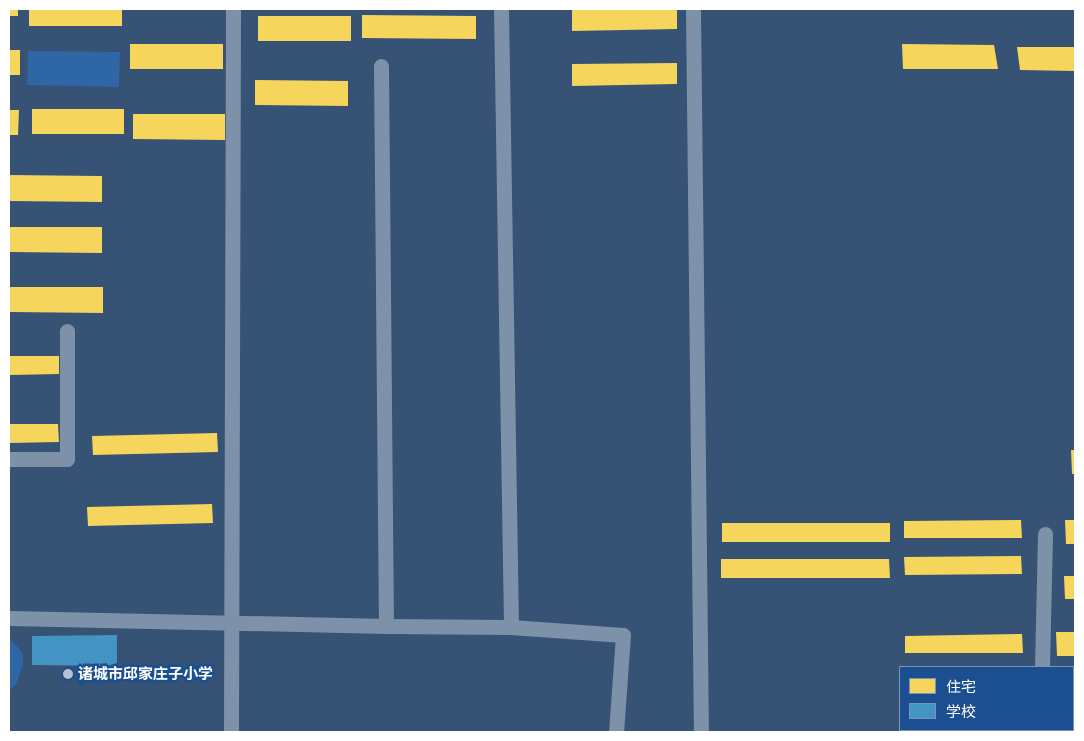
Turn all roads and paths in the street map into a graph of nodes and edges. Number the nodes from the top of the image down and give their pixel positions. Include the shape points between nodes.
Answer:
1 (233, 9) edge
2 (501, 9) edge
3 (693, 9) edge
4 (381, 66) dead end
5 (67, 332) dead end
6 (9, 459) edge
7 (1045, 534) dead end
8 (9, 618) edge
9 (232, 621) junction
10 (386, 626) junction
11 (511, 627) junction
12 (1042, 666) edge
13 (231, 732) edge
14 (616, 732) edge
15 (701, 732) edge

1 - 9 street
2 - 11 street
3 - 15 street
4 - 10 street
5 - 6 street via 67,459
7 - 12 street
8 - 9 street
9 - 10 street
9 - 13 street
10 - 11 street
11 - 14 street via 623,635

